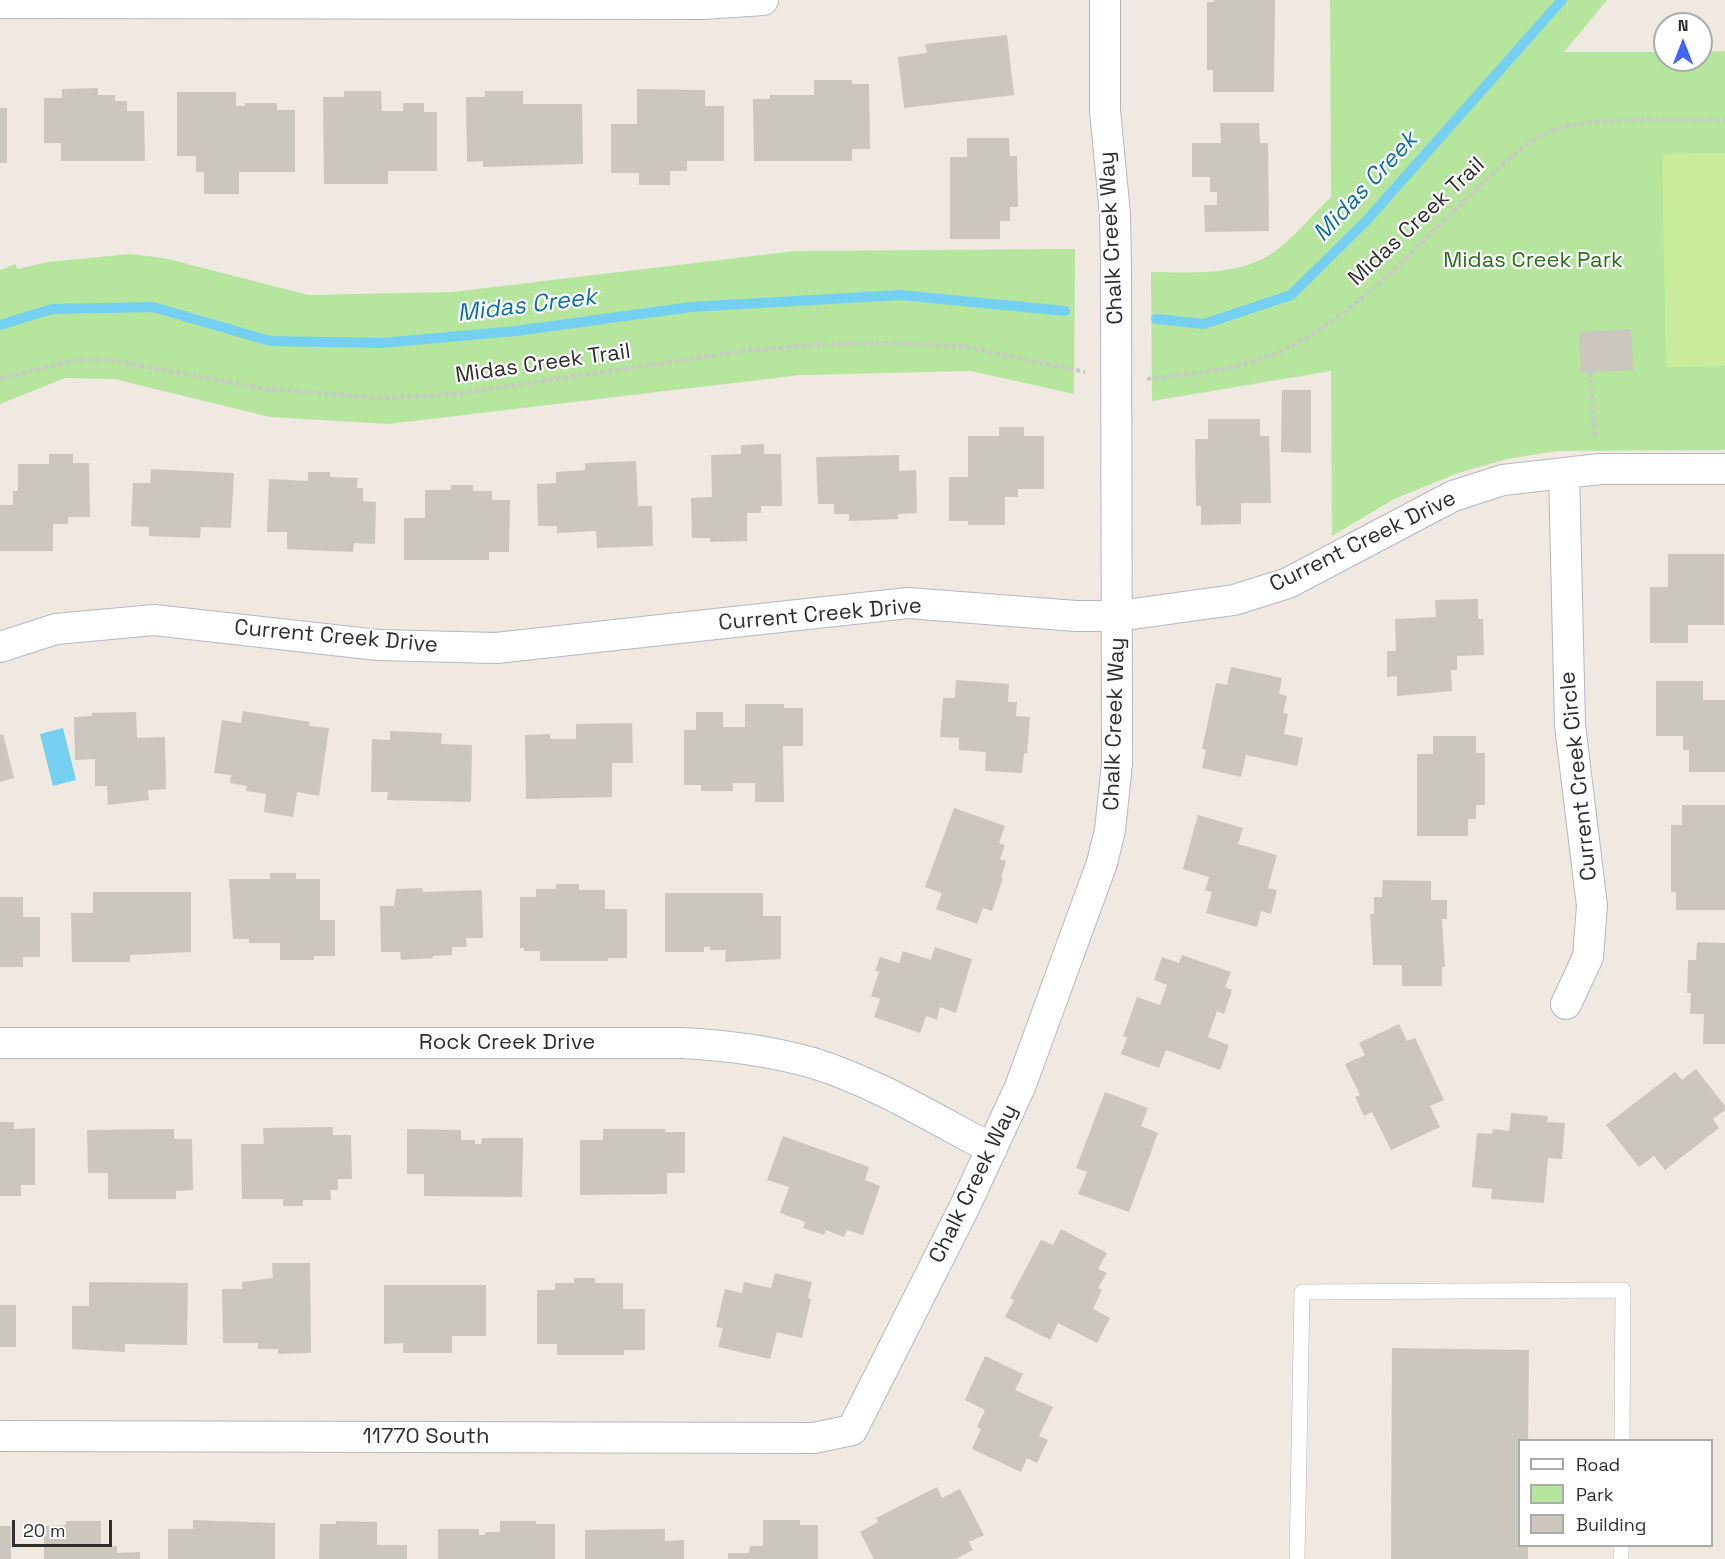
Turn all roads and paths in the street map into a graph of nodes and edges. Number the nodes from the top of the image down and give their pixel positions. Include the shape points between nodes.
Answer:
1 (763, 0) edge
2 (1105, 0) edge
3 (0, 3) edge
4 (1725, 120) edge
5 (1115, 372) junction
6 (1590, 372) dead end
7 (0, 379) edge
8 (1595, 447) dead end
9 (1725, 469) edge
10 (1564, 473) junction
11 (1118, 616) junction
12 (0, 647) edge
13 (1566, 1004) dead end
14 (0, 1042) edge
15 (992, 1149) junction
16 (852, 1430) joint
17 (0, 1436) edge
18 (1622, 1439) edge
19 (1297, 1559) edge

1 - 3 street via 703,4
2 - 5 street, Chalk Creek Way via 1105,111 1115,214
4 - 5 path, Midas Creek Trail via 1560,127 1527,145 1500,167 1324,327 1255,361 1207,371
5 - 7 path, Midas Creek Trail via 972,348 883,343 744,351 454,394 383,398 265,388 111,360 74,360
5 - 11 street, Chalk Creek Way
6 - 8 path
9 - 10 street, Current Creek Drive via 1600,469
10 - 11 street, Current Creek Drive via 1503,480 1453,496 1288,583 1234,600
10 - 13 street, Current Creek Circle via 1570,725 1592,906 1588,957
11 - 12 street, Current Creek Drive via 908,603 496,648 378,645 154,620 56,629
11 - 15 street, Chalk Creek Way via 1117,764 1110,830 1102,863 1020,1087
14 - 15 street, Rock Creek Drive via 726,1045 814,1064 857,1080
15 - 16 street, Chalk Creek Way
16 - 17 street, 11770 South via 814,1437
18 - 19 lane via 1623,1290 1302,1292

